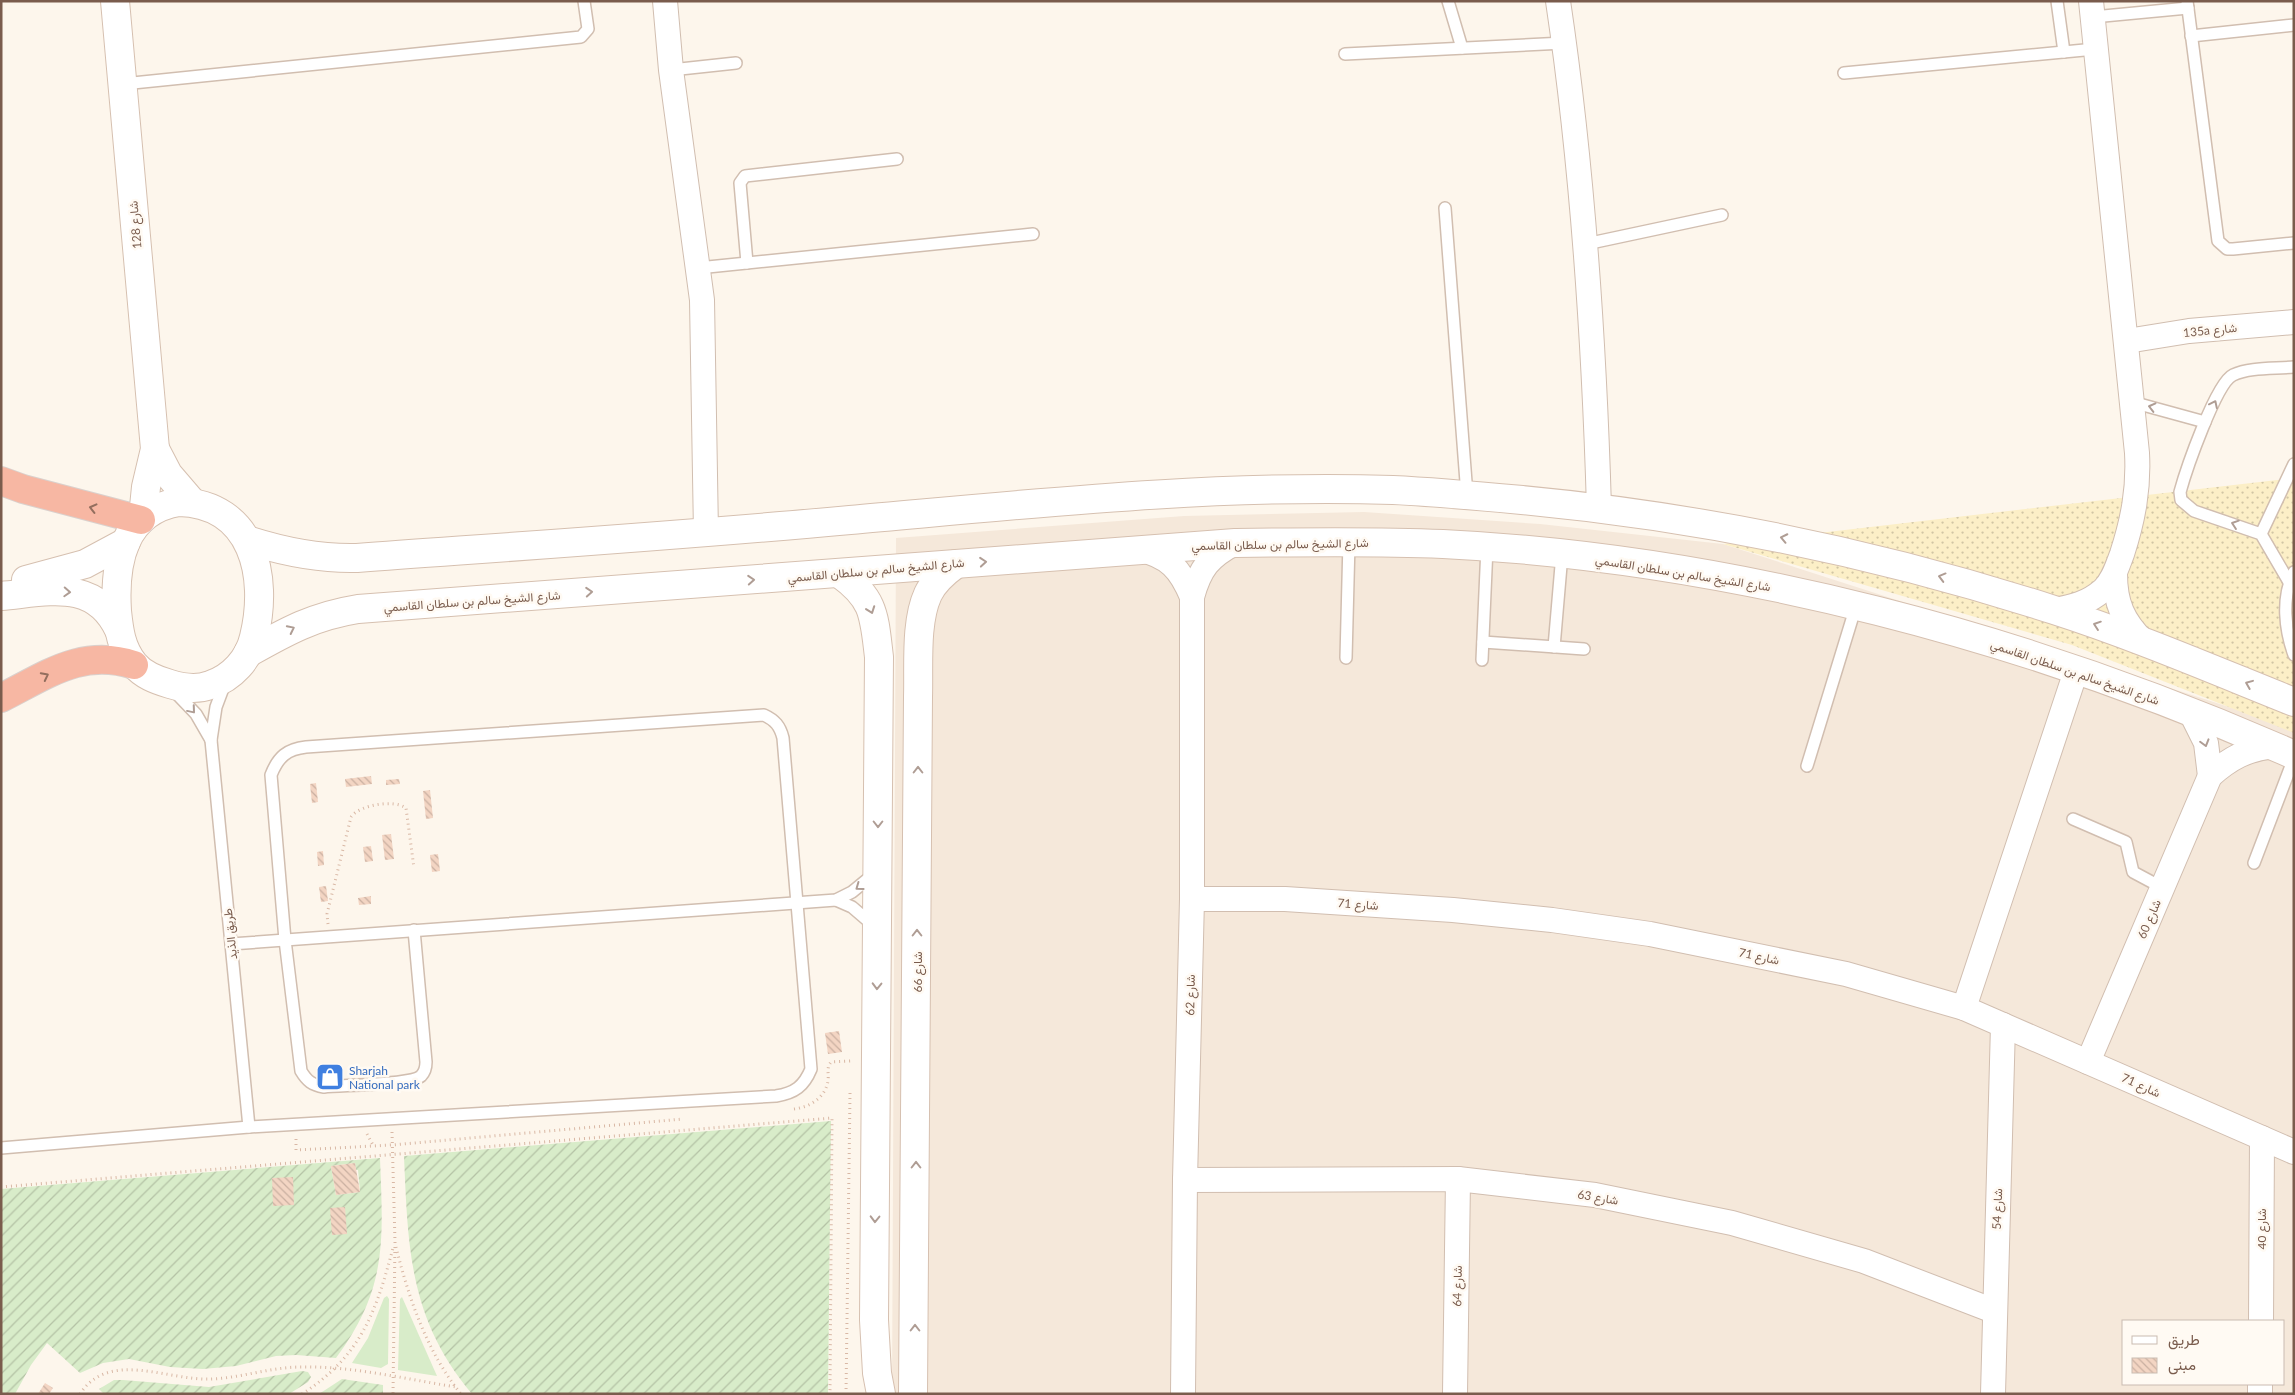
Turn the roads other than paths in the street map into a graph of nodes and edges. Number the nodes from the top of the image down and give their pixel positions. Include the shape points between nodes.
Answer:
1 (115, 1) edge
2 (584, 1) edge
3 (665, 1) edge
4 (1448, 1) edge
5 (1558, 1) edge
6 (2057, 1) edge
7 (2188, 5) edge
8 (2092, 9) edge
9 (2294, 25) edge
10 (2191, 36) junction
11 (1564, 43) junction
12 (1462, 48) junction
13 (2096, 49) junction
14 (2064, 52) junction
15 (1346, 54) dead end
16 (736, 63) dead end
17 (671, 70) junction
18 (1844, 73) dead end
19 (123, 84) junction
20 (897, 158) dead end
21 (1445, 208) dead end
22 (1722, 215) dead end
23 (1033, 234) dead end
24 (2294, 243) edge
25 (1586, 244) junction
26 (748, 263) junction
27 (698, 268) junction
28 (2294, 322) edge
29 (2127, 341) junction
30 (2294, 367) edge
31 (2132, 402) junction
32 (2205, 422) junction
33 (155, 449) junction
34 (2293, 466) edge
35 (1, 481) edge
36 (1467, 495) junction
37 (192, 502) junction
38 (1599, 508) junction
39 (136, 526) junction
40 (706, 533) junction
41 (2261, 534) junction
42 (247, 540) junction
43 (1349, 541) junction
44 (1235, 543) junction
45 (1487, 548) junction
46 (1139, 549) junction
47 (1562, 554) junction
48 (956, 564) junction
49 (840, 574) junction
50 (2115, 574) junction
51 (2291, 577) edge
52 (1, 583) edge
53 (1, 596) edge
54 (1192, 596) junction
55 (1856, 606) junction
56 (2054, 610) junction
57 (119, 630) junction
58 (2143, 641) junction
59 (1483, 642) junction
60 (1554, 647) junction
61 (1584, 649) dead end
62 (248, 653) junction
63 (2294, 655) edge
64 (879, 657) junction
65 (1346, 658) dead end
66 (1482, 660) dead end
67 (134, 665) junction
68 (2076, 671) junction
69 (228, 677) junction
70 (167, 683) junction
71 (918, 697) junction
72 (1, 698) edge
73 (2294, 702) edge
74 (2191, 712) junction
75 (211, 740) junction
76 (2287, 753) edge
77 (1807, 766) dead end
78 (2210, 776) junction
79 (2073, 820) dead end
80 (2254, 863) dead end
81 (878, 869) junction
82 (2163, 888) junction
83 (1192, 899) junction
84 (836, 900) junction
85 (798, 902) junction
86 (414, 930) junction
87 (877, 930) junction
88 (285, 940) junction
89 (231, 944) junction
90 (1964, 1008) junction
91 (2003, 1025) junction
92 (2088, 1062) junction
93 (249, 1127) junction
94 (2262, 1138) junction
95 (1, 1148) edge
96 (2294, 1152) edge
97 (1458, 1179) junction
98 (1185, 1180) junction
99 (1994, 1311) junction
100 (2261, 1320) edge
101 (914, 1380) edge
102 (879, 1383) edge
103 (1183, 1394) edge
104 (1455, 1394) edge
105 (1993, 1394) edge

1 - 19 street, شارع 128
2 - 19 lane via 588,29 581,37
3 - 17 street
4 - 12 lane
5 - 11 street
6 - 14 lane
7 - 8 lane
7 - 10 lane
8 - 13 street
9 - 10 lane
10 - 24 lane via 2218,241 2222,246 2233,249
11 - 12 lane
11 - 25 street
12 - 15 lane
13 - 14 lane
13 - 29 street
14 - 18 lane
16 - 17 lane
17 - 27 street
19 - 33 street, شارع 128
20 - 26 lane via 745,176 740,182
21 - 36 lane
22 - 25 lane
23 - 26 lane
25 - 38 street
26 - 27 lane
27 - 40 street via 703,333
28 - 29 street, 135a شارع via 2189,331
29 - 31 street
32 -> 30 lane via 2225,380 2234,375
32 -> 31 lane
31 - 50 street via 2138,492 2130,530
41 -> 32 lane via 2194,510 2181,500 2183,481
33 - 37 street, شارع 128 via 168,474
33 - 39 street, شارع 128
34 - 41 lane
39 -> 35 highway
36 - 38 street
36 - 40 street via 1396,490 1194,491
37 - 39 street via 156,508
37 - 42 street via 228,517
56 -> 38 street via 1874,559 1783,538
39 - 52 street via 85,564
39 - 57 street via 118,567
40 - 42 street via 330,559 303,556
41 - 51 lane
42 - 62 street via 258,569 259,592 254,639
43 - 44 street, شارع الشيخ سالم بن سلطان القاسمي
43 - 45 street, شارع الشيخ سالم بن سلطان القاسمي
43 - 65 lane
44 - 46 street, شارع الشيخ سالم بن سلطان القاسمي
44 - 54 street, شارع 62 via 1206,564
45 - 47 street, شارع الشيخ سالم بن سلطان القاسمي
45 - 59 lane
48 -> 46 street, شارع الشيخ سالم بن سلطان القاسمي
46 - 54 street, شارع 62 via 1157,554 1173,564 1185,579
47 - 55 street, شارع الشيخ سالم بن سلطان القاسمي via 1652,565
47 - 60 lane
48 - 49 street, شارع الشيخ سالم بن سلطان القاسمي
48 - 71 street, شارع 66 via 940,576 928,593 921,613
62 -> 49 street, شارع الشيخ سالم بن سلطان القاسمي via 308,621 358,609
49 -> 64 street via 864,594 872,608
50 - 56 street via 2090,601
50 - 58 street via 2115,593 2120,611 2129,628
51 - 63 lane via 2286,615 2288,640
53 -> 57 street via 56,591 80,593 100,604
54 - 83 street, شارع 62
55 - 68 street, شارع الشيخ سالم بن سلطان القاسمي
55 - 77 lane
58 -> 56 street
57 - 67 street via 121,643
73 -> 58 street
59 - 60 lane
59 - 66 lane
60 - 61 lane
62 - 69 street
64 - 71 street via 889,644 898,643 912,652
64 -> 81 street
67 - 70 street
72 -> 67 highway via 72,663 101,658
68 - 74 street, شارع الشيخ سالم بن سلطان القاسمي
68 - 90 street
69 - 70 street via 205,687
69 - 75 lane, طريق الذيد via 216,707
70 -> 75 lane, طريق الذيد via 196,714
101 -> 71 street, شارع 66
74 - 76 street, شارع الشيخ سالم بن سلطان القاسمي
74 -> 78 street, شارع 60 via 2206,743
75 - 89 lane, طريق الذيد
76 - 78 street, شارع 60 via 2256,748 2239,754
76 - 80 lane
78 - 82 street, شارع 60
79 - 82 lane via 2122,839 2128,846 2133,872
81 -> 84 lane via 866,882
81 - 87 street
82 - 92 street, شارع 60
83 - 90 street, شارع 71 via 1285,899 1552,920 1650,934 1846,974
83 - 98 street, شارع 62
84 - 85 lane
84 - 87 lane via 866,917
85 - 86 lane
85 - 88 lane via 783,738 780,728 764,715 306,747 294,748 283,754 271,775
85 - 93 lane via 812,1056 806,1080 799,1089 788,1094
86 - 88 lane
86 - 88 lane via 426,1069 422,1076 408,1081 324,1087 306,1080 301,1071
87 -> 102 street via 874,1320
88 - 89 lane
89 - 93 lane, طريق الذيد
90 - 91 street, شارع 71
91 - 92 street, شارع 71
91 - 99 street, شارع 54
92 - 94 street, شارع 71
93 - 95 lane
94 - 96 street, شارع 71
94 - 100 street, شارع 40
97 - 98 street, شارع 63
97 - 99 street, شارع 63 via 1596,1195 1732,1223 1864,1262
97 - 104 street, شارع 64
98 - 103 street, شارع 62
99 - 105 street, شارع 54
101 - 102 street via 897,1392 885,1390

